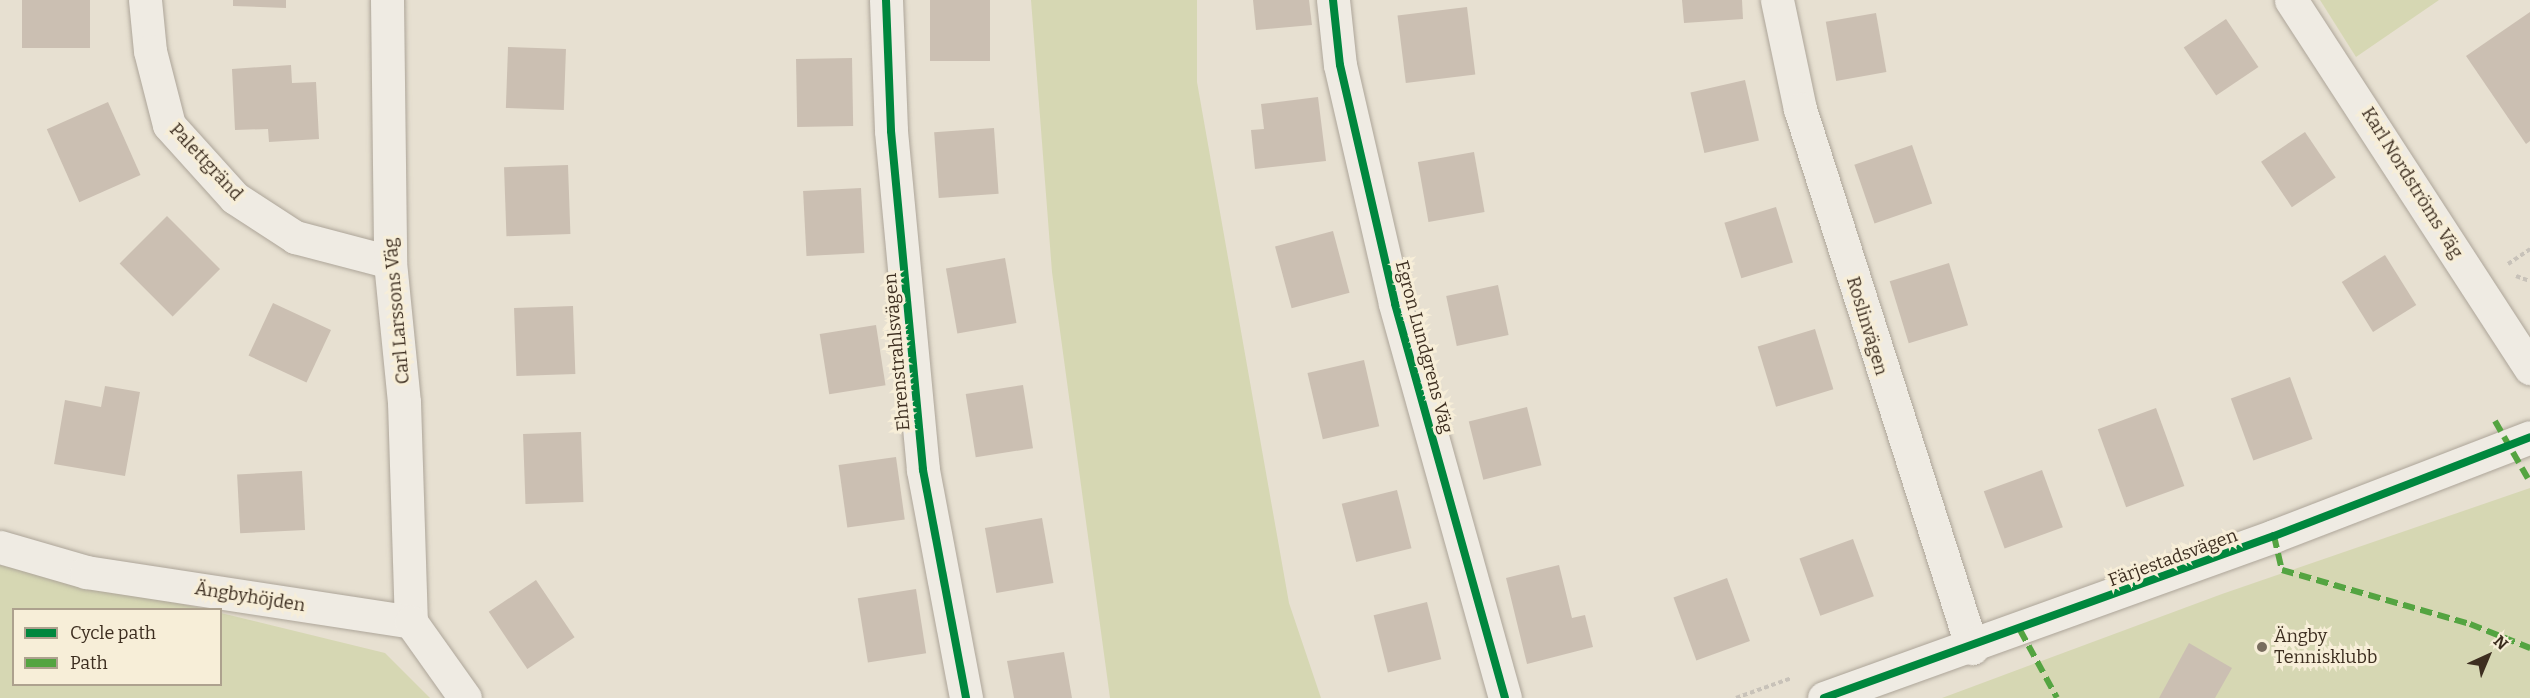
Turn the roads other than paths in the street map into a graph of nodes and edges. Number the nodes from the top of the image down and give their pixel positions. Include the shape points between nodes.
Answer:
1 (145, 0) edge
2 (387, 0) edge
3 (886, 0) edge
4 (1333, 0) edge
5 (1777, 0) edge
6 (2291, 0) edge
7 (390, 262) junction
8 (2530, 368) edge
9 (2530, 436) edge
10 (0, 547) edge
11 (411, 622) junction
12 (1972, 648) junction
13 (465, 698) edge
14 (966, 698) edge
15 (1505, 698) edge
16 (1824, 698) edge

1 - 7 street, Palettgränd via 150,51 169,125 235,198 295,237
2 - 7 street, Carl Larssons Väg
3 - 14 street, Ehrenstrahlsvägen via 891,131 923,470
4 - 15 street, Egron Lundgrens Väg via 1340,65 1395,304
5 - 12 street, Roslinvägen via 1800,109
6 - 8 street, Karl Nordströms Väg
7 - 11 street, Carl Larssons Väg via 404,402
9 - 12 street, Färjestadsvägen
10 - 11 street, Ängbyhöjden via 86,572
11 - 13 street
12 - 16 street, Färjestadsvägen

